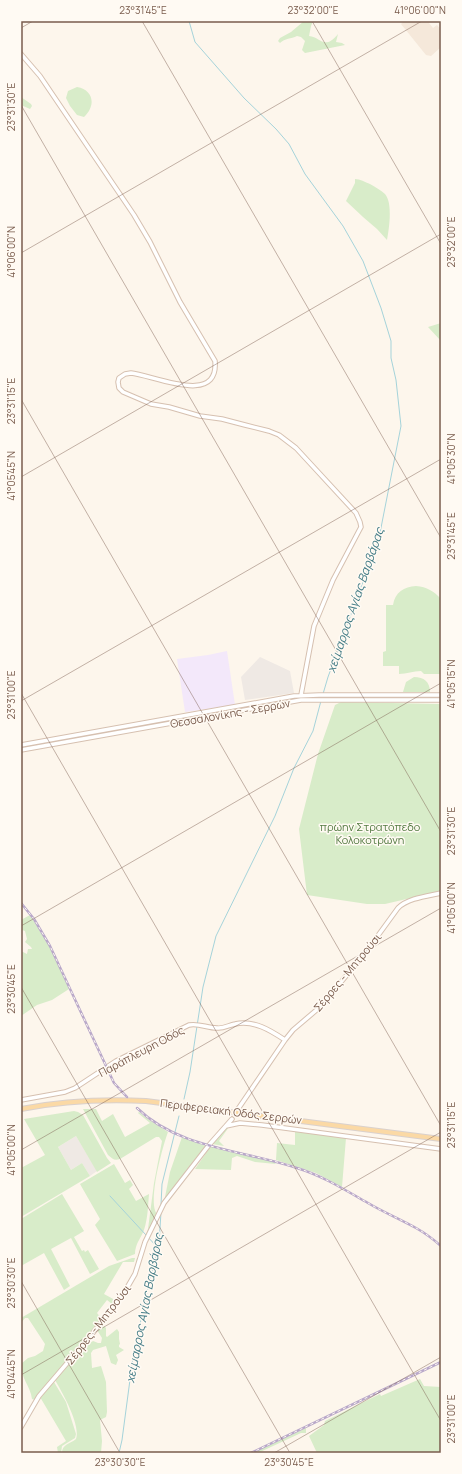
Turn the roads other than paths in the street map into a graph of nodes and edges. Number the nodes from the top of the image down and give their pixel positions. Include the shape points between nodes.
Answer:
1 (21, 54) edge
2 (301, 695) junction
3 (441, 695) edge
4 (310, 697) junction
5 (331, 697) junction
6 (441, 700) edge
7 (21, 745) edge
8 (21, 750) edge
9 (441, 893) edge
10 (285, 1040) junction
11 (21, 1100) edge
12 (21, 1109) edge
13 (238, 1109) dead end
14 (232, 1119) dead end
15 (226, 1126) junction
16 (441, 1139) edge
17 (441, 1149) edge
18 (21, 1427) edge

1 - 2 street via 40,76 134,214 180,302 215,361 214,373 202,384 182,385 131,373 119,378 119,388 151,404 222,419 279,435 296,448 356,513 360,522 361,527 333,580 314,626
2 - 4 street, Θεσσαλονίκης - Σερρών
2 - 7 street, Θεσσαλονίκης - Σερρών
3 - 5 street, Θεσσαλονίκης - Σερρών
4 - 5 street, Θεσσαλονίκης - Σερρών
4 - 8 street, Θεσσαλονίκης - Σερρών
5 - 6 street, Θεσσαλονίκης - Σερρών
9 - 10 street, Σέρρες - Μητρούσι via 401,905 320,1007
10 - 11 street, Παράπλευρη Οδός via 255,1024 241,1023 221,1028 195,1024 181,1028 116,1061 75,1088
10 - 13 street, Σέρρες - Μητρούσι
12 - 16 main road, Περιφερειακή Οδός Σερρών via 86,1101 146,1101
14 - 15 street, Σέρρες - Μητρούσι
15 - 17 street via 240,1123 262,1124
15 - 18 street, Σέρρες - Μητρούσι via 164,1203 147,1236 135,1274 128,1287 39,1396

